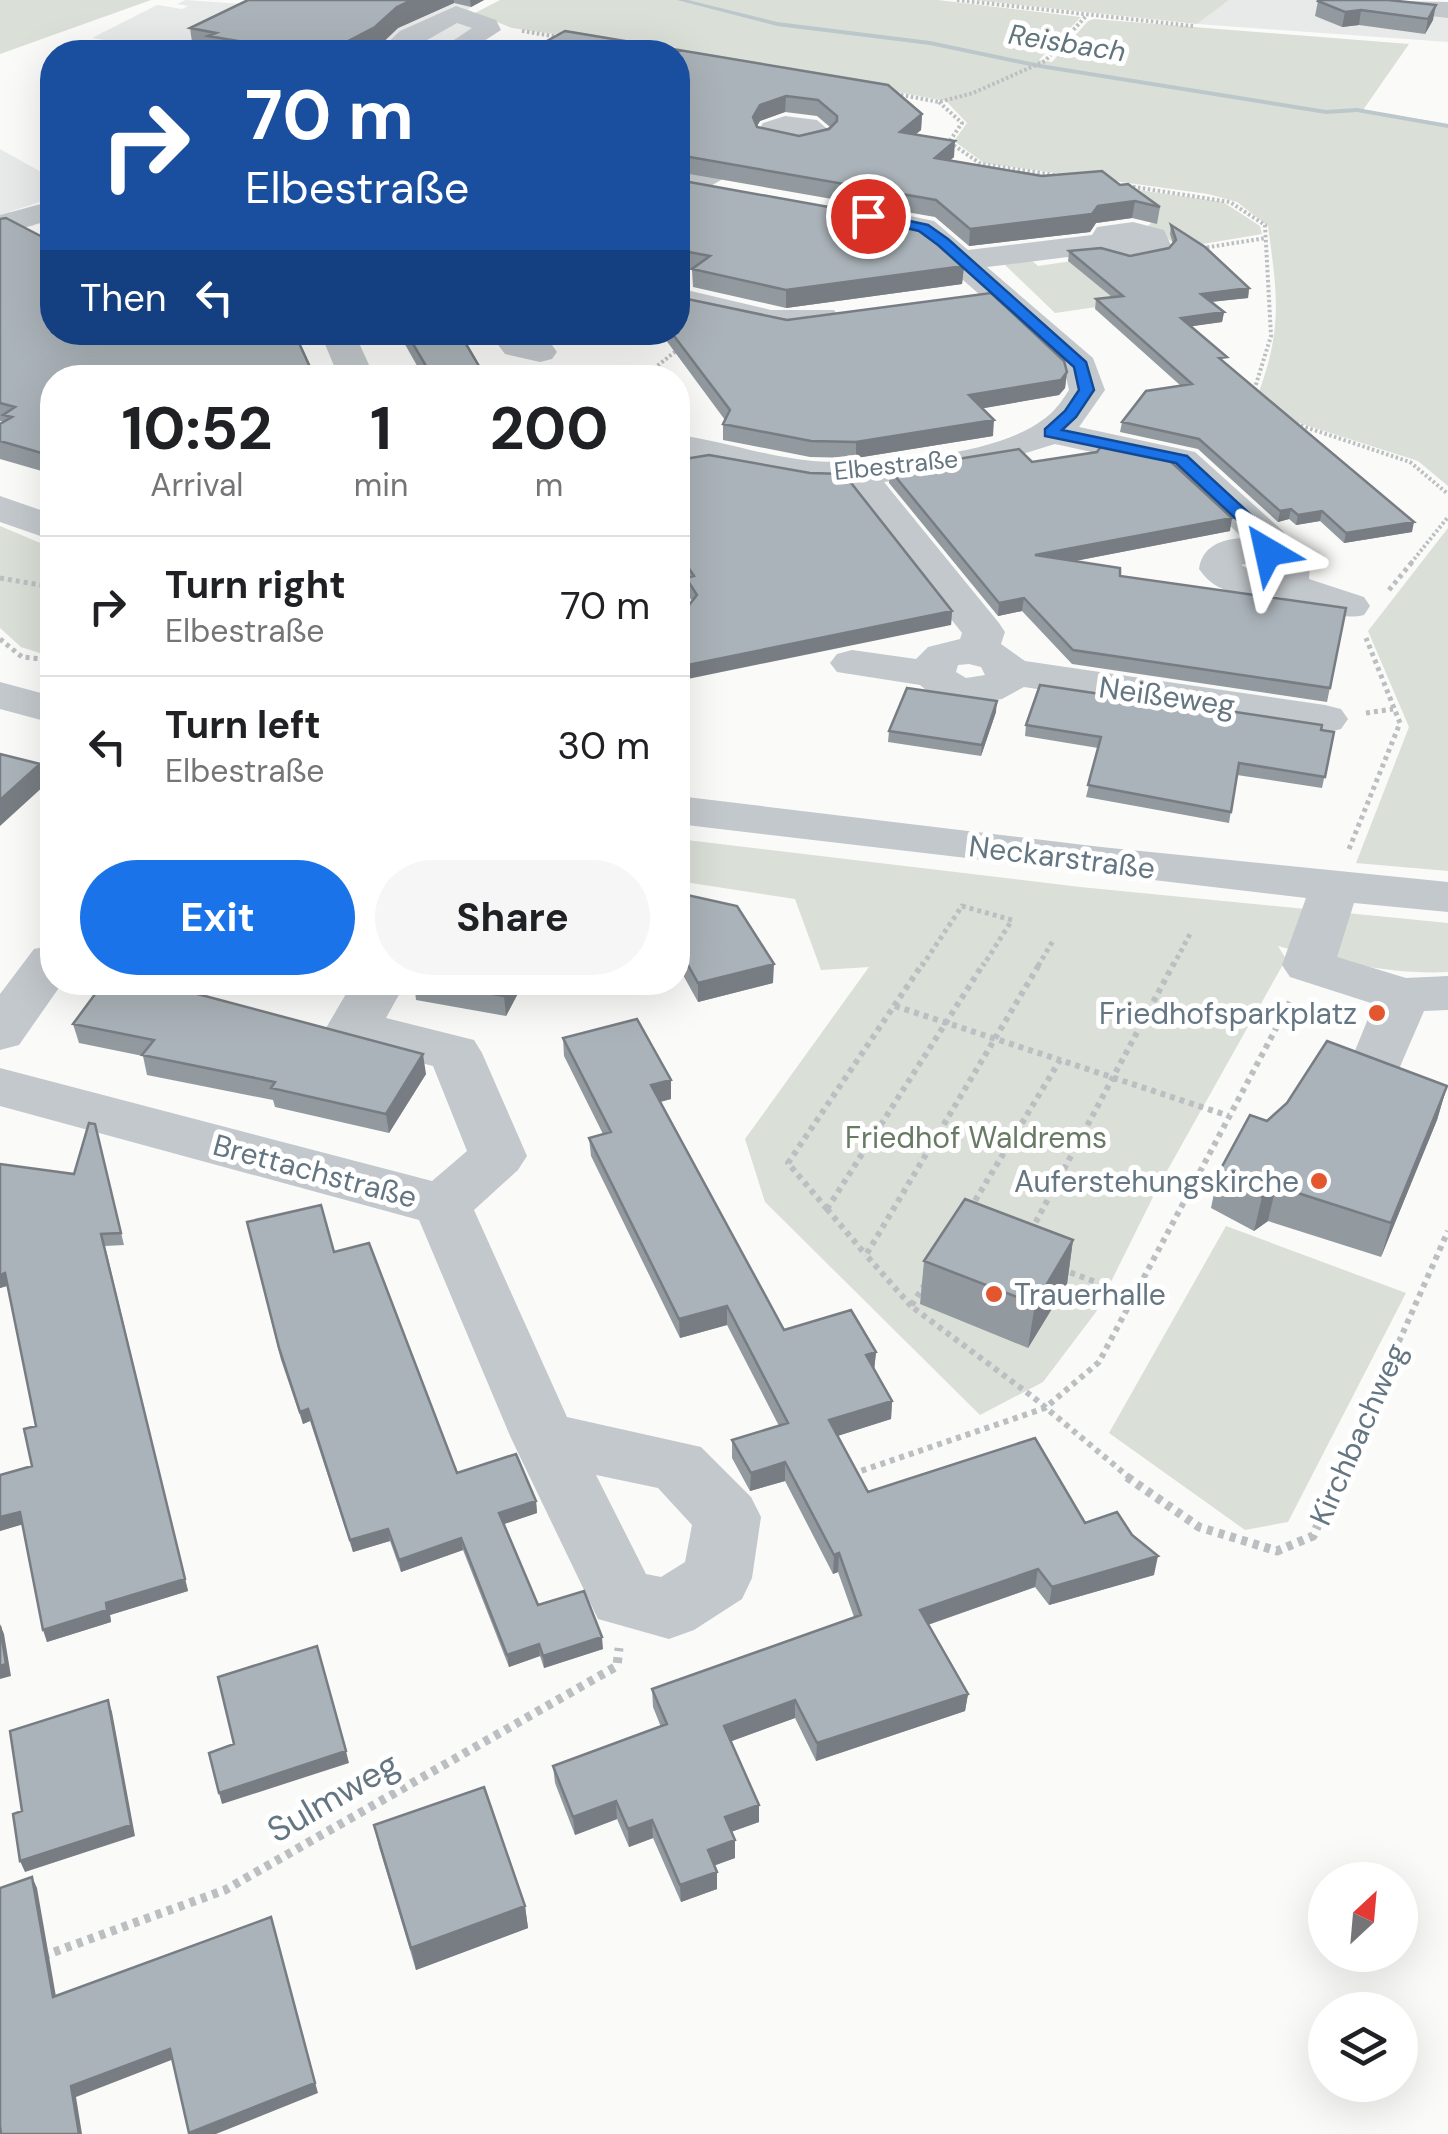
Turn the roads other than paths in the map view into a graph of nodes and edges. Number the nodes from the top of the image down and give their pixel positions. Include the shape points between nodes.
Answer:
1 (1360, 0) edge
2 (1448, 10) edge
3 (404, 40) edge
4 (470, 40) edge
5 (818, 89) edge
6 (690, 181) edge
7 (690, 185) edge
8 (745, 194) edge
9 (814, 206) edge
10 (40, 214) edge
11 (0, 225) edge
12 (1156, 247) edge
13 (964, 260) junction
14 (999, 293) junction
15 (960, 298) edge
16 (690, 300) edge
17 (863, 311) edge
18 (766, 320) junction
19 (690, 333) edge
20 (1050, 432) junction
21 (690, 448) edge
22 (856, 473) junction
23 (0, 508) edge
24 (40, 523) edge
25 (1364, 611) road end
26 (993, 662) junction
27 (852, 663) dead end
28 (1325, 719) dead end
29 (690, 815) edge
30 (1334, 888) junction
31 (1448, 897) edge
32 (40, 977) edge
33 (1426, 994) edge
34 (372, 995) edge
35 (0, 1032) edge
36 (1377, 1064) edge
37 (0, 1088) edge
38 (442, 1204) junction
39 (544, 1438) junction

1 - 2 street
3 - 4 street via 456,14 486,25 488,30
5 - 6 street via 787,114 778,131
7 - 8 street
9 - 13 street, Elbestraße via 923,228
10 - 11 street
12 - 13 street via 1153,237 1133,231 1108,234 1102,243
13 - 14 street, Elbestraße
14 - 15 street
14 - 20 street, Elbestraße via 1081,365 1086,377 1087,390
16 - 18 street
17 - 18 street
18 - 19 street
20 - 22 street, Elbestraße via 978,456
20 - 25 street via 1182,460 1270,541 1273,567
21 - 22 street, Elbestraße via 810,472
22 - 26 street via 984,632
23 - 24 street
26 - 27 street, Neißeweg via 943,656 932,674
26 - 28 street, Neißeweg
29 - 30 street, Neckarstraße
30 - 31 street, Neckarstraße
30 - 33 street via 1308,966
32 - 35 street
33 - 36 street
34 - 38 street via 353,1028 455,1053 498,1156
37 - 38 street, Brettachstraße
38 - 39 street, Brettachstraße
39 - 39 street, Brettachstraße via 623,1598 669,1609 718,1578 728,1517 678,1466

